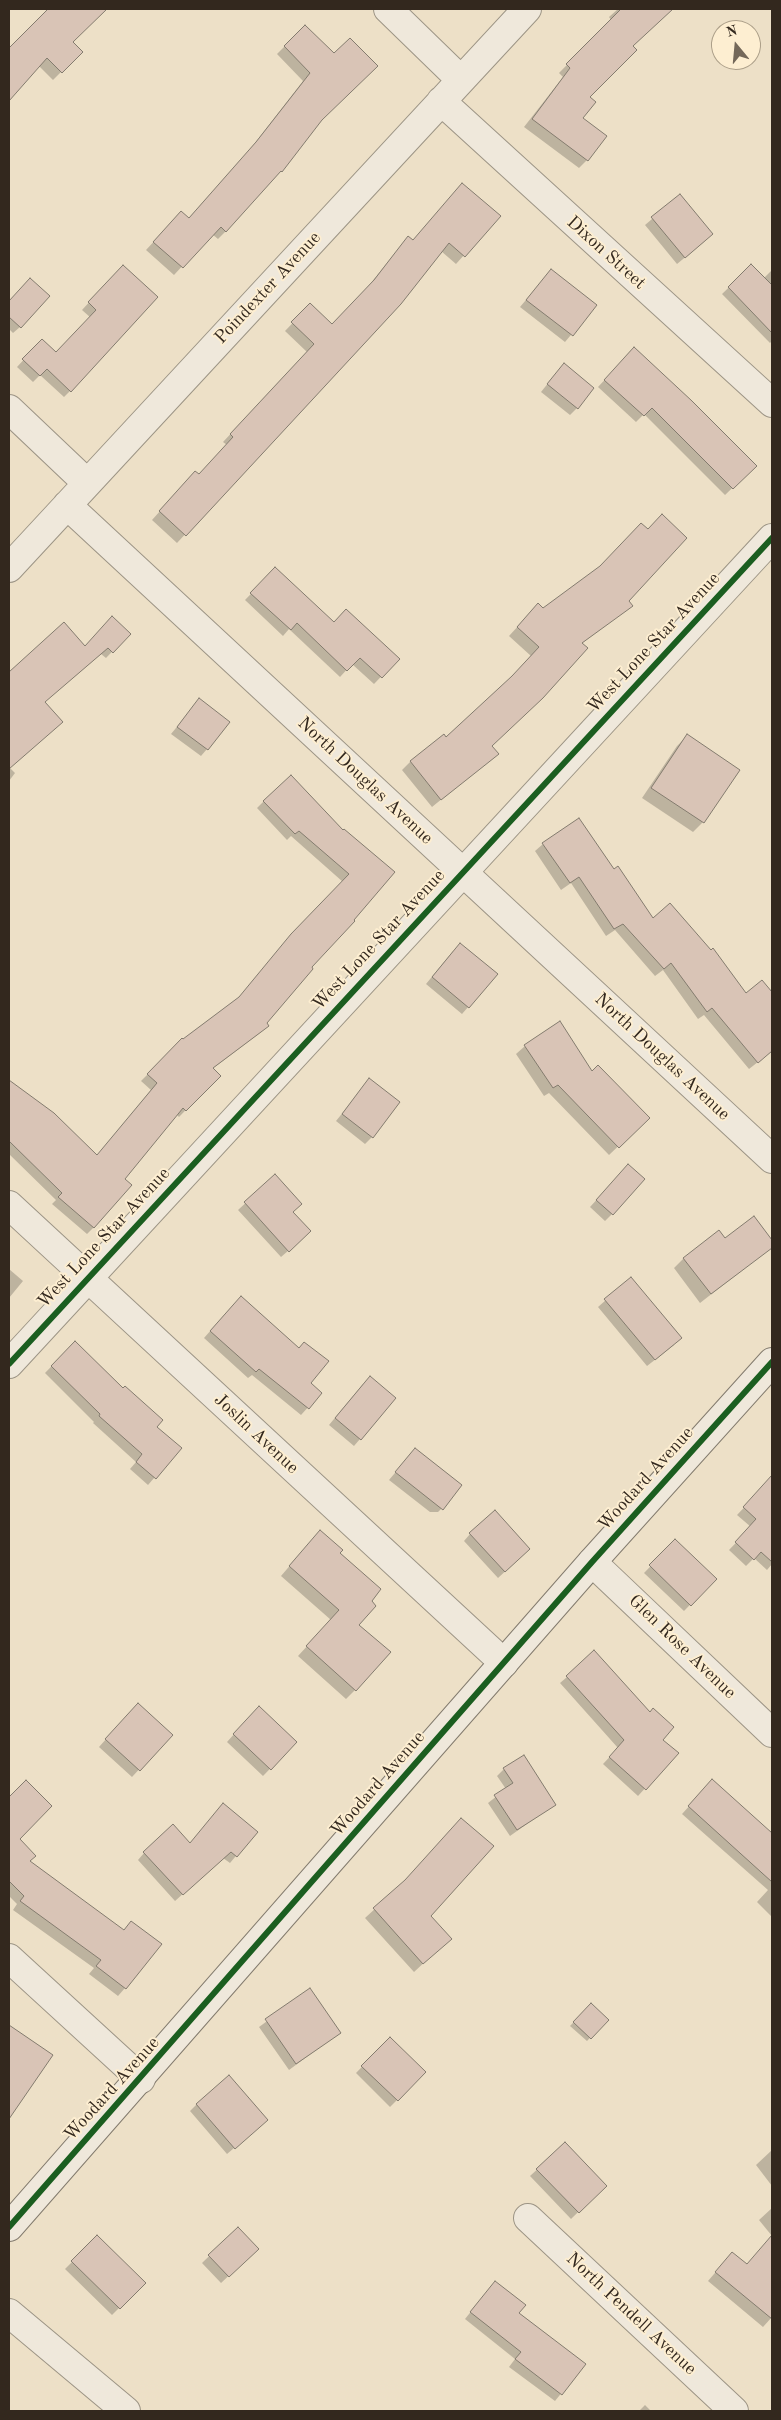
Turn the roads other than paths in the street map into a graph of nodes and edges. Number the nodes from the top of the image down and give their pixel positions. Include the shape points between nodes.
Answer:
1 (388, 9) edge
2 (527, 9) edge
3 (461, 80) junction
4 (441, 101) junction
5 (772, 403) edge
6 (9, 409) edge
7 (87, 483) junction
8 (67, 506) junction
9 (772, 538) edge
10 (9, 568) edge
11 (462, 872) junction
12 (772, 1159) edge
13 (9, 1205) edge
14 (87, 1278) junction
15 (772, 1362) edge
16 (9, 1364) edge
17 (592, 1562) junction
18 (504, 1663) junction
19 (772, 1733) edge
20 (9, 1958) edge
21 (141, 2079) junction
22 (528, 2218) dead end
23 (9, 2227) edge
24 (9, 2313) edge
25 (126, 2411) edge
26 (734, 2411) edge

1 - 3 street
2 - 3 street, Poindexter Avenue
3 - 4 street, Poindexter Avenue
4 - 5 street, Dixon Street
4 - 7 street, Poindexter Avenue
6 - 7 street
7 - 8 street, Poindexter Avenue
8 - 10 street, Poindexter Avenue
8 - 11 street, North Douglas Avenue
9 - 11 street, West Lone Star Avenue
11 - 12 street, North Douglas Avenue
11 - 14 street, West Lone Star Avenue
13 - 14 street, Joslin Avenue
14 - 16 street, West Lone Star Avenue
14 - 18 street, Joslin Avenue
15 - 17 street, Woodard Avenue
17 - 18 street, Woodard Avenue
17 - 19 street, Glen Rose Avenue
18 - 21 street, Woodard Avenue
20 - 21 street
21 - 23 street, Woodard Avenue
22 - 26 street, North Pendell Avenue
24 - 25 street

